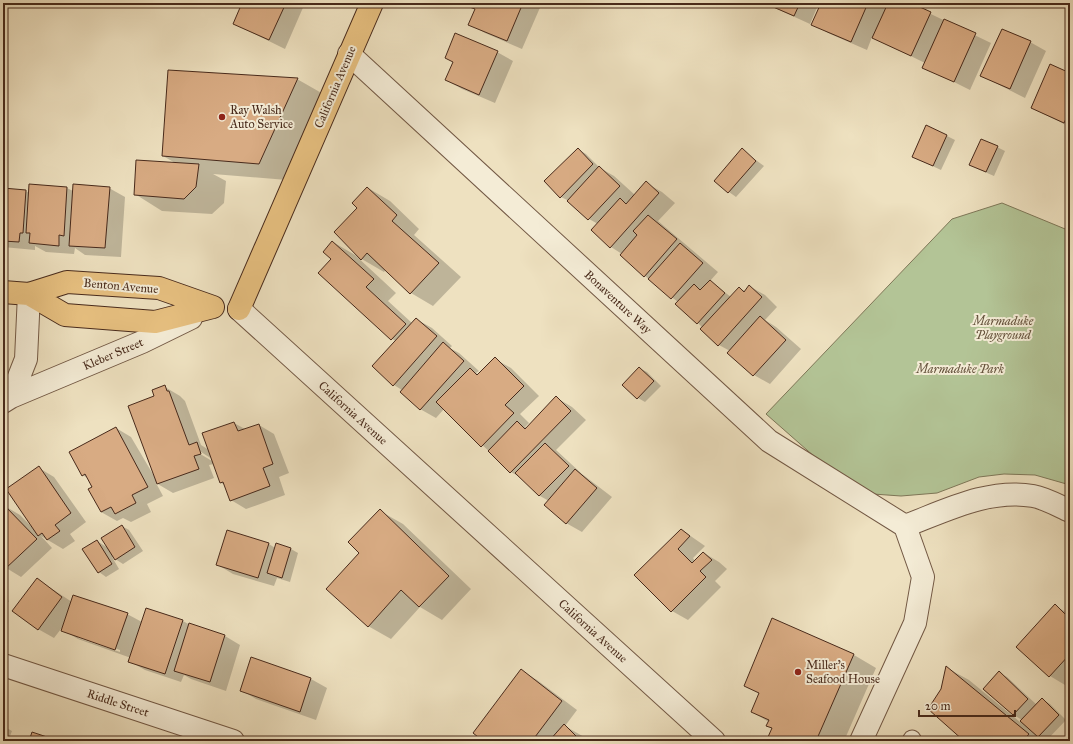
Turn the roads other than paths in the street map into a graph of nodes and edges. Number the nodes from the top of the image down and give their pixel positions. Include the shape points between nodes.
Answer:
1 (372, 3) edge
2 (349, 54) junction
3 (3, 292) edge
4 (29, 294) junction
5 (213, 307) junction
6 (239, 309) joint
7 (7, 400) edge
8 (1070, 511) edge
9 (905, 526) junction
10 (3, 665) edge
11 (232, 741) edge
12 (714, 741) edge
13 (861, 741) edge

1 - 2 main road, California Avenue
2 - 6 main road, California Avenue
2 - 9 street, Bonaventure Way via 769,441
3 - 4 main road, Benton Avenue
4 - 5 main road, Benton Avenue via 68,282 159,288
4 - 5 main road, Benton Avenue via 65,315 155,322
4 - 7 street, Kleber Street via 26,358
5 - 7 street, Kleber Street via 142,342
6 - 12 street, California Avenue
8 - 9 street via 1033,496 999,495 963,504
9 - 13 street via 923,577 915,623
10 - 11 street, Riddle Street

